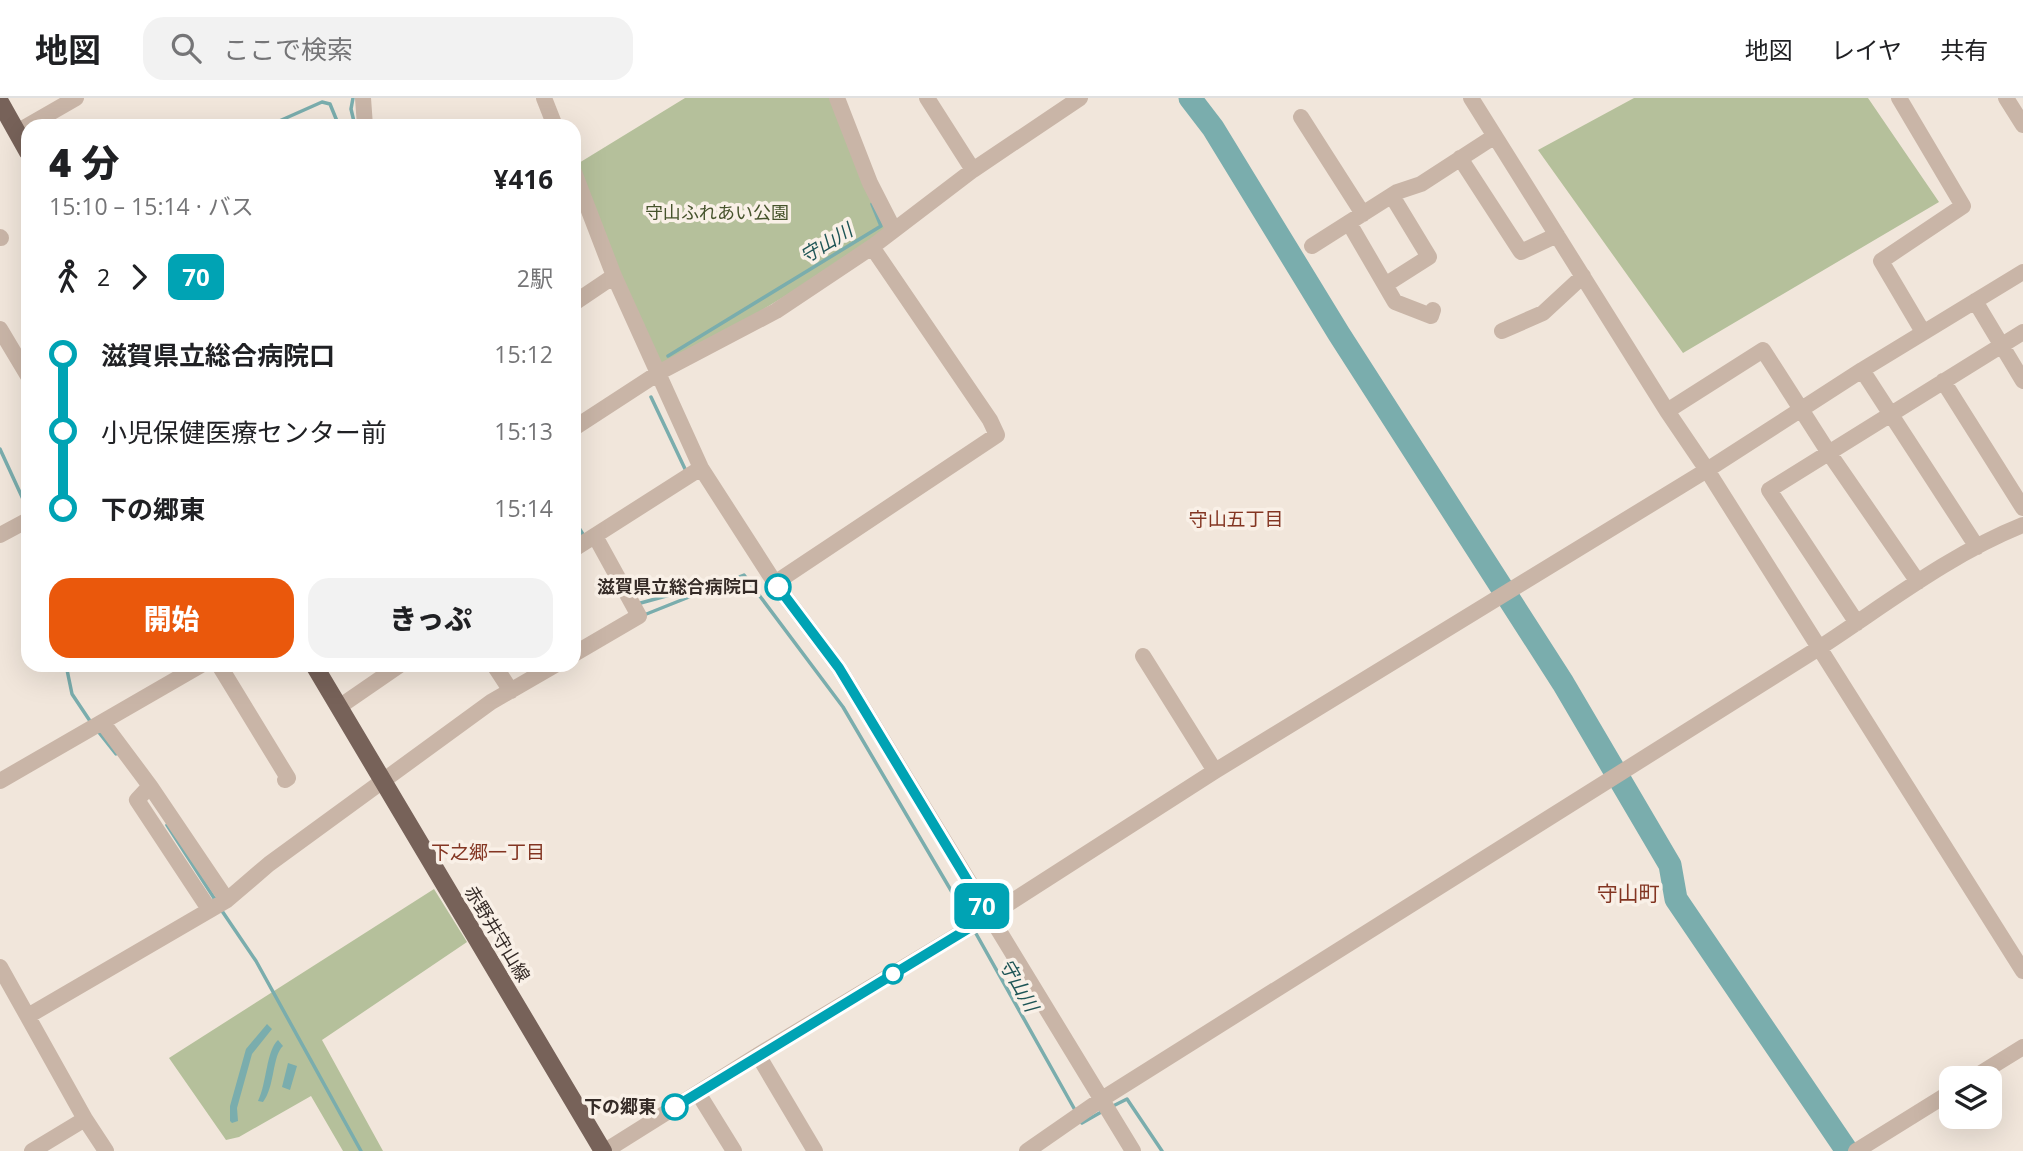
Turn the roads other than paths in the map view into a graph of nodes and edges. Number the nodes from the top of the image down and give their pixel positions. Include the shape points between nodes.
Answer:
1 (76, 98) edge
2 (363, 98) edge
3 (544, 98) edge
4 (836, 98) edge
5 (927, 98) edge
6 (1080, 98) edge
7 (1471, 98) edge
8 (1899, 98) edge
9 (2006, 98) edge
10 (0, 102) edge
11 (1301, 117) dead end
12 (40, 119) edge
13 (364, 119) edge
14 (552, 119) edge
15 (2023, 125) edge
16 (21, 130) edge
17 (17, 132) junction
18 (1495, 135) junction
19 (21, 139) edge
20 (1460, 159) junction
21 (973, 170) junction
22 (581, 190) edge
23 (1392, 196) junction
24 (1356, 219) junction
25 (894, 230) junction
26 (1557, 235) junction
27 (1312, 246) dead end
28 (872, 247) junction
29 (2023, 272) edge
30 (614, 276) junction
31 (1583, 276) junction
32 (1385, 285) junction
33 (581, 298) edge
34 (1975, 301) junction
35 (1433, 310) dead end
36 (0, 329) edge
37 (1502, 331) dead end
38 (1923, 332) junction
39 (2023, 332) edge
40 (2001, 346) junction
41 (21, 364) edge
42 (1862, 370) junction
43 (660, 372) junction
44 (1943, 381) junction
45 (2023, 381) edge
46 (1801, 409) junction
47 (1667, 411) junction
48 (1891, 414) junction
49 (581, 423) edge
50 (1829, 453) junction
51 (701, 468) junction
52 (1707, 470) junction
53 (2023, 508) edge
54 (21, 524) edge
55 (2023, 525) edge
56 (0, 535) edge
57 (595, 536) junction
58 (581, 545) edge
59 (1977, 547) junction
60 (1918, 582) junction
61 (775, 583) junction
62 (1857, 623) junction
63 (1819, 648) junction
64 (581, 650) edge
65 (1143, 656) dead end
66 (189, 672) edge
67 (223, 672) edge
68 (318, 672) edge
69 (390, 672) edge
70 (499, 672) edge
71 (543, 672) edge
72 (511, 691) junction
73 (339, 707) junction
74 (103, 723) junction
75 (1215, 771) junction
76 (285, 780) dead end
77 (0, 781) edge
78 (383, 783) junction
79 (149, 786) junction
80 (182, 835) junction
81 (168, 845) junction
82 (227, 900) junction
83 (209, 909) junction
84 (989, 916) junction
85 (0, 967) edge
86 (2023, 971) edge
87 (28, 1016) junction
88 (2023, 1047) edge
89 (758, 1055) junction
90 (1992, 1066) edge
91 (698, 1093) junction
92 (1102, 1099) junction
93 (1939, 1099) edge
94 (85, 1119) junction
95 (32, 1151) edge
96 (106, 1151) edge
97 (604, 1151) edge
98 (734, 1151) edge
99 (815, 1151) edge
100 (1027, 1151) edge
101 (1132, 1151) edge
102 (1856, 1151) edge

1 - 12 street
2 - 13 street
3 - 14 street
4 - 25 street
5 - 21 street
6 - 21 street
7 - 18 street
8 - 38 street via 1963,205 1881,261
9 - 15 street
10 - 17 main road
11 - 24 street
16 - 17 street
17 - 19 main road
18 - 20 street
18 - 26 street
20 - 23 street via 1422,184
20 - 26 street via 1521,252
21 - 25 street
22 - 30 street
23 - 24 street
23 - 32 street via 1429,257
24 - 27 street
24 - 32 street
25 - 28 street
26 - 31 street
28 - 43 street via 776,311
28 - 61 street via 997,435
29 - 34 street
30 - 33 street
30 - 43 street
31 - 37 street via 1543,313
31 - 47 street
32 - 35 street via 1395,302 1431,316
34 - 38 street
34 - 40 street
36 - 41 street
38 - 42 street
39 - 40 street
40 - 44 street
40 - 45 street
42 - 46 street
42 - 48 street
43 - 49 street
43 - 51 street
44 - 48 street
44 - 53 street
46 - 47 street via 1763,350
46 - 50 street
46 - 52 street
47 - 52 street
48 - 50 street
48 - 59 street
50 - 60 street
50 - 62 street via 1769,491
51 - 57 street
51 - 61 street
52 - 63 street
52 - 75 street
54 - 56 street
55 - 59 street
57 - 58 street
57 - 64 street via 639,616
59 - 60 street
60 - 62 street
61 - 84 street via 839,668
62 - 63 street
63 - 86 street
63 - 92 street
65 - 75 street
66 - 74 street
67 - 76 street via 288,778
68 - 73 main road, 赤野井守山線
69 - 73 street
70 - 72 street
71 - 72 street
72 - 78 street
73 - 78 main road, 赤野井守山線
74 - 77 street
74 - 79 street
75 - 84 street
78 - 82 street via 269,864
78 - 97 main road, 赤野井守山線
79 - 80 street
79 - 81 street via 137,800
80 - 81 street
80 - 82 street
81 - 83 street
82 - 83 street
83 - 87 street
84 - 89 street
84 - 92 street
85 - 87 street
87 - 94 street
88 - 90 street
89 - 91 street
89 - 99 street
91 - 97 street
91 - 98 street
92 - 100 street
92 - 101 street
93 - 102 street
94 - 95 street
94 - 96 street

